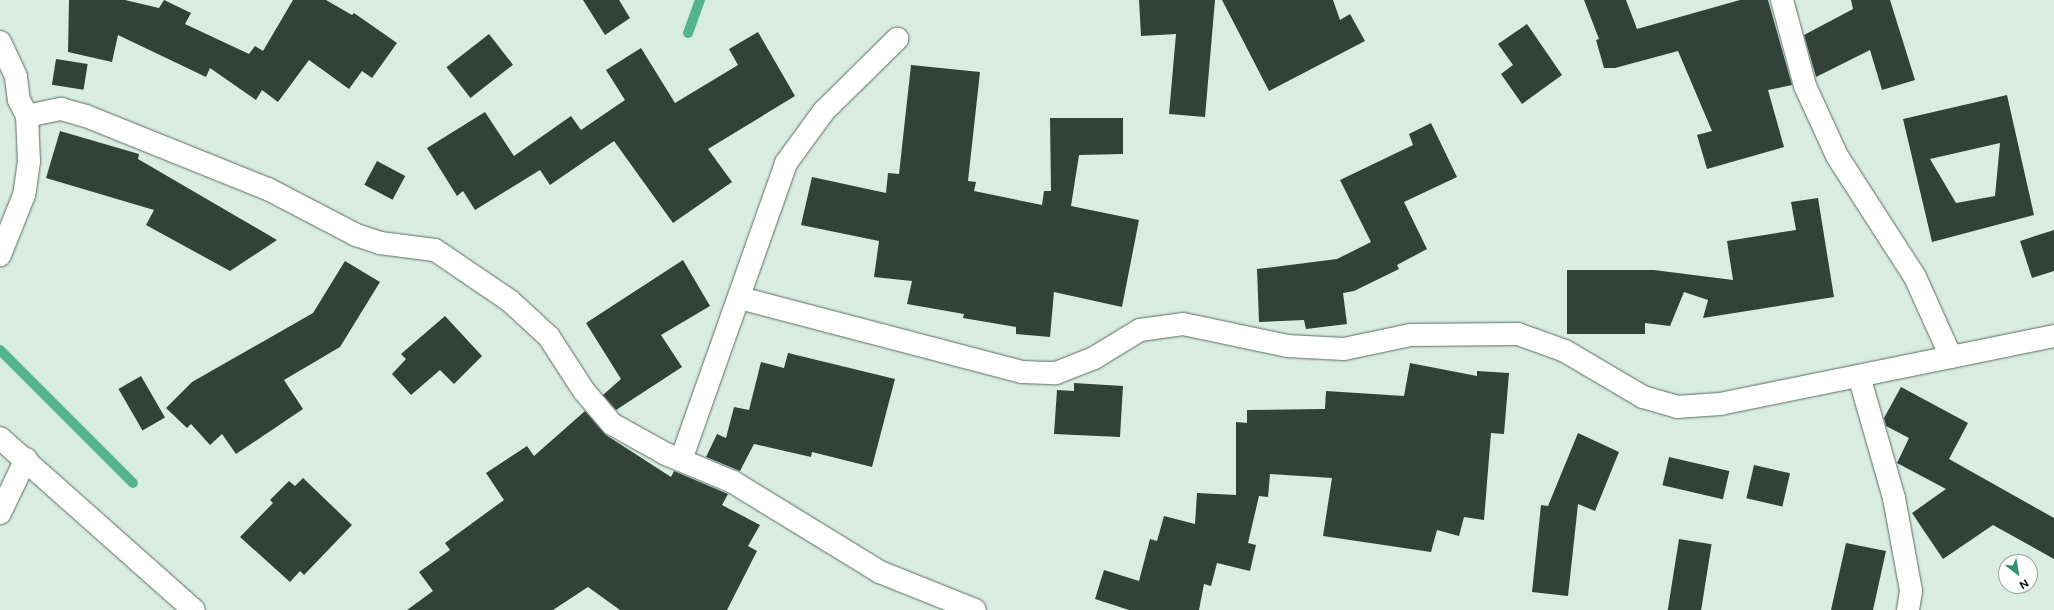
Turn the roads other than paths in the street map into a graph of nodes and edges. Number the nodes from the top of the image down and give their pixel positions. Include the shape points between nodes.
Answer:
1 (1782, 0) edge
2 (897, 39) dead end
3 (0, 42) edge
4 (27, 116) junction
5 (0, 255) edge
6 (740, 298) junction
7 (2054, 336) edge
8 (1951, 357) junction
9 (1859, 376) junction
10 (0, 438) edge
11 (26, 459) junction
12 (681, 460) junction
13 (0, 513) edge
14 (194, 610) edge
15 (975, 610) edge
16 (1908, 610) edge

1 - 8 street via 1805,86 1837,156 1915,277
2 - 6 street via 824,111 786,163
3 - 4 street via 16,77 19,100
4 - 5 street via 29,161 24,195
4 - 12 street via 61,110 86,116 268,188 356,235 380,243 435,250 510,301 549,337 584,391 612,424
6 - 9 street via 1022,372 1056,373 1094,358 1140,330 1183,324 1287,346 1344,349 1411,335 1518,334 1565,351 1643,397 1677,407 1720,404
6 - 12 street
7 - 8 street
8 - 9 street
9 - 16 street via 1894,498 1911,591
10 - 11 street
11 - 13 street
11 - 14 street
12 - 15 street via 734,482 880,572

